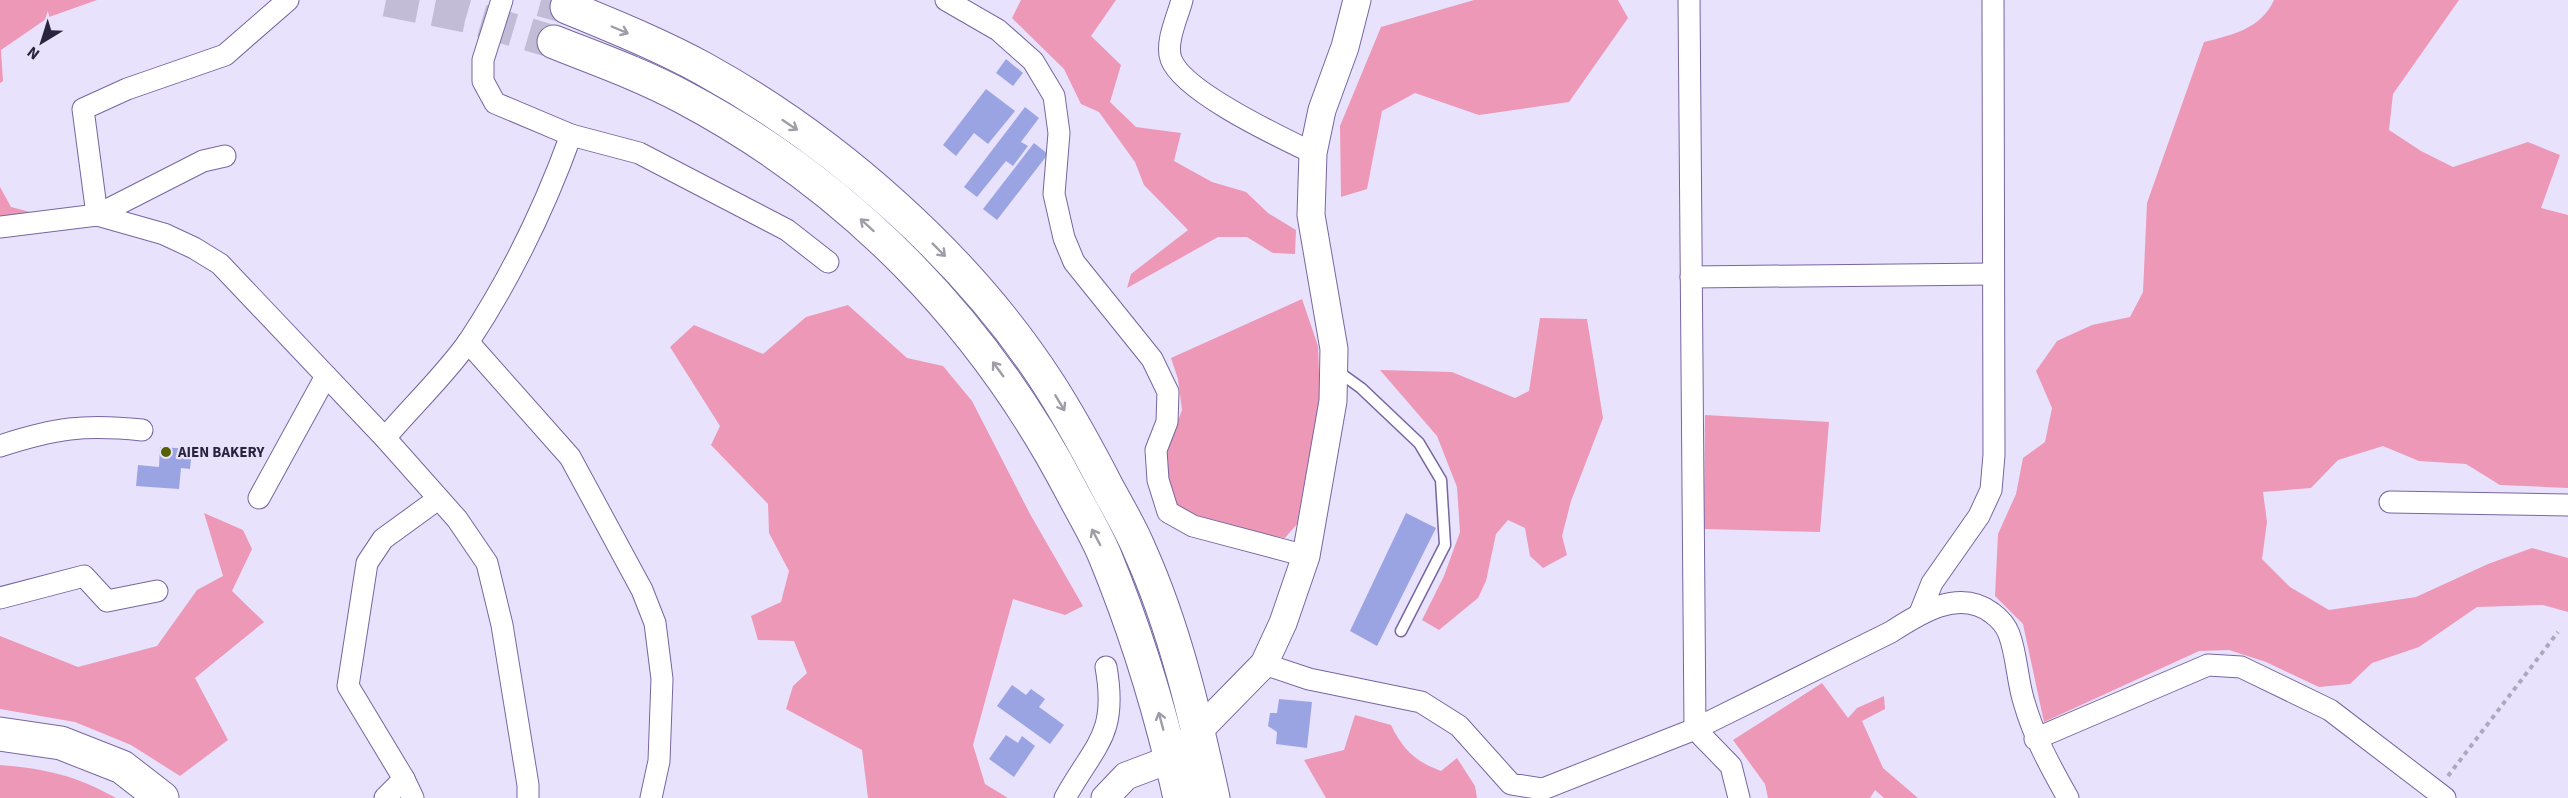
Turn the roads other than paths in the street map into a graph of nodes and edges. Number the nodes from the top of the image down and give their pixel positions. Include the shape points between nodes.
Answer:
1 (288, 0) edge
2 (502, 0) edge
3 (946, 0) edge
4 (1182, 0) edge
5 (1357, 0) edge
6 (1689, 0) edge
7 (1993, 0) edge
8 (567, 7) tunnel mouth
9 (554, 42) tunnel mouth
10 (571, 135) junction
11 (1312, 153) junction
12 (225, 156) dead end
13 (97, 215) junction
14 (0, 227) edge
15 (828, 262) dead end
16 (1993, 274) junction
17 (1691, 277) junction
18 (468, 342) junction
19 (1334, 368) junction
20 (326, 376) junction
21 (142, 430) dead end
22 (385, 438) junction
23 (0, 446) edge
24 (259, 498) dead end
25 (438, 499) junction
26 (2390, 502) dead end
27 (2568, 505) edge
28 (1306, 556) junction
29 (157, 591) dead end
30 (0, 598) edge
31 (1920, 613) junction
32 (1401, 631) dead end
33 (1264, 664) junction
34 (1106, 667) dead end
35 (1695, 729) junction
36 (1198, 731) junction
37 (0, 734) edge
38 (2035, 739) junction
39 (1171, 759) junction
40 (409, 789) edge
41 (2441, 794) edge
42 (162, 798) edge
43 (386, 798) edge
44 (528, 798) edge
45 (651, 798) edge
46 (1065, 798) edge
47 (1105, 798) edge
48 (1180, 798) edge
49 (1213, 798) edge
50 (1739, 798) edge
51 (2068, 798) edge

1 - 13 street via 225,55 127,89 83,109
2 - 10 street via 483,60 483,81 495,103
3 - 28 street via 998,30 1033,61 1054,96 1059,133 1054,194 1064,238 1074,262 1152,359 1168,392 1167,422 1156,450 1158,480 1168,512 1193,526
4 - 11 street via 1169,46 1171,59 1180,71 1198,88 1253,124
5 - 11 street
6 - 17 street
7 - 16 street
8 -> 36 main road via 704,69 806,135 890,202 972,284 1049,385 1140,550
39 -> 9 main road via 1146,668 1104,553 1050,449 1018,398 948,306 865,223 779,155 681,96
10 - 15 street via 639,153 787,230
10 - 18 street via 548,197
11 - 19 street via 1311,215
12 - 13 street via 203,161
13 - 14 street
13 - 20 street via 164,234 220,264
16 - 17 street
16 - 31 street via 1991,490 1979,516 1932,583
17 - 35 street
18 - 22 street
18 - 45 street via 570,457 642,590 655,623 662,679 659,761
19 - 28 street via 1333,401
19 - 32 lane via 1419,443 1441,480 1445,545
20 - 22 street
20 - 24 street
21 - 23 street via 97,425 56,430
22 - 25 street
25 - 40 street via 382,539 367,563 348,686
25 - 44 street via 487,563 502,625
26 - 27 street
28 - 33 street
29 - 30 street via 106,601 84,576
31 - 35 street via 1891,632
31 - 38 street via 1954,602 1983,606 1999,618 2009,633
33 - 35 street via 1309,679 1422,702 1459,726 1511,784 1543,789
33 - 36 street
34 - 46 street via 1109,719 1095,752
35 - 50 street via 1731,766
36 - 39 street
36 - 49 main road
37 - 42 main road via 61,743 122,767
38 - 41 street via 2208,665 2241,667 2330,710
38 - 51 street
39 - 47 street via 1126,776
39 - 48 main road
40 - 43 street

